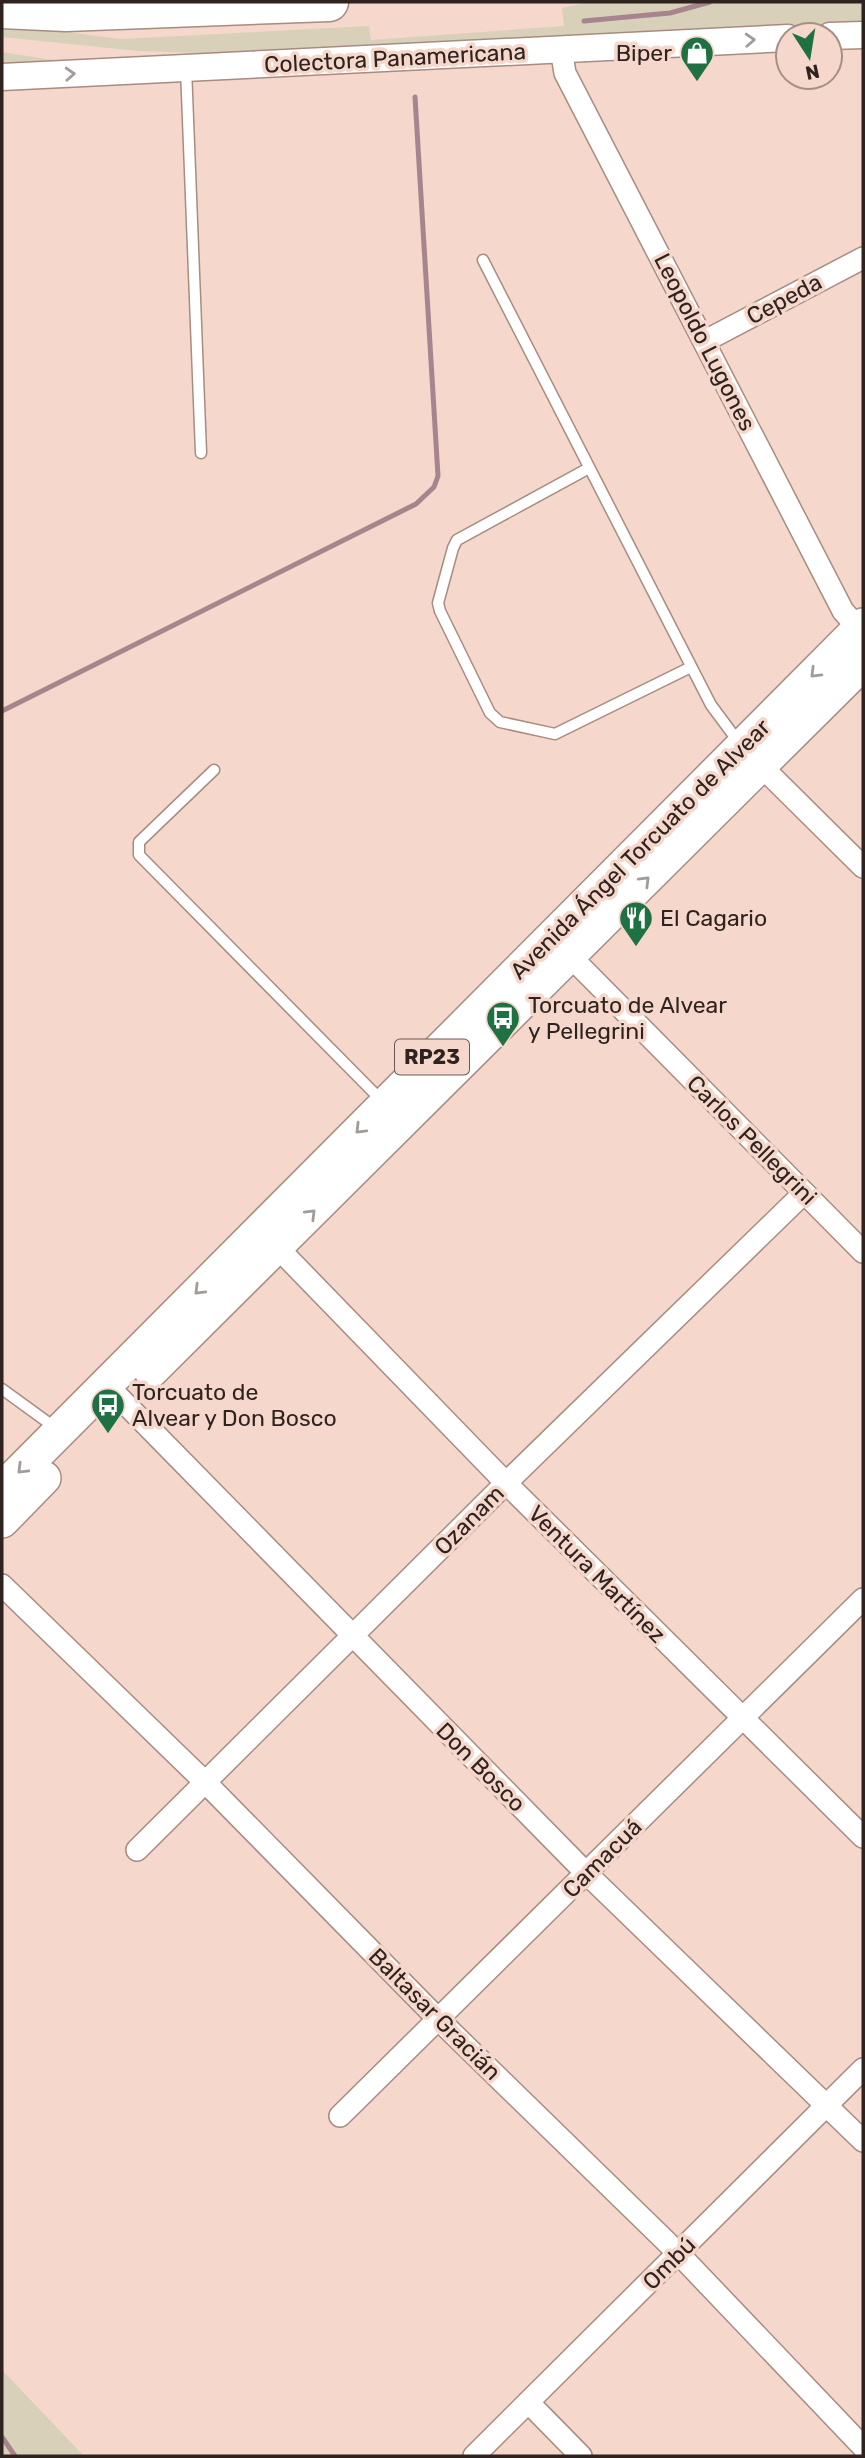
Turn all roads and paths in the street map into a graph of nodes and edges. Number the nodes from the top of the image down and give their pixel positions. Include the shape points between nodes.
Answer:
1 (329, 2) edge
2 (2, 9) edge
3 (863, 35) edge
4 (844, 36) edge
5 (774, 39) edge
6 (561, 49) junction
7 (186, 68) junction
8 (2, 77) edge
9 (863, 258) edge
10 (482, 260) dead end
11 (705, 341) junction
12 (201, 453) dead end
13 (589, 468) junction
14 (861, 627) edge
15 (863, 663) edge
16 (691, 667) junction
17 (751, 755) junction
18 (214, 770) dead end
19 (863, 867) edge
20 (561, 947) junction
21 (385, 1104) junction
22 (804, 1194) junction
23 (277, 1247) junction
24 (863, 1252) edge
25 (2, 1389) edge
26 (114, 1392) junction
27 (59, 1431) junction
28 (506, 1483) junction
29 (2, 1489) edge
30 (2, 1521) edge
31 (2, 1585) edge
32 (863, 1599) edge
33 (352, 1637) junction
34 (742, 1719) junction
35 (206, 1783) junction
36 (863, 1837) edge
37 (137, 1850) dead end
38 (586, 1873) junction
39 (439, 2020) junction
40 (863, 2069) edge
41 (828, 2104) junction
42 (340, 2116) dead end
43 (863, 2141) edge
44 (678, 2253) junction
45 (528, 2402) junction
46 (863, 2446) edge
47 (474, 2456) edge
48 (581, 2456) edge

1 - 2 highway via 66,12
3 - 4 street
6 -> 5 street, Colectora Panamericana
6 - 7 street, Colectora Panamericana
6 - 11 street, Leopoldo Lugones via 565,73
8 -> 7 street, Colectora Panamericana
7 - 12 lane
9 - 11 street, Cepeda
10 - 13 lane
11 - 14 street, Leopoldo Lugones via 843,611
13 - 16 lane
13 - 16 lane via 457,540 453,548 439,611 490,713 500,722 555,734
14 -> 17 main road, Avenida Ángel Torcuato de Alvear / RP23
15 - 17 main road, Avenida Ángel Torcuato de Alvear / RP23
16 - 17 lane via 718,716
17 - 19 street
17 - 20 main road, Avenida Ángel Torcuato de Alvear / RP23
18 - 21 lane via 139,842 139,855
20 - 21 main road, Avenida Ángel Torcuato de Alvear / RP23
20 - 22 street, Carlos Pellegrini
23 -> 20 main road, Avenida Ángel Torcuato de Alvear / RP23
21 -> 26 main road, Avenida Ángel Torcuato de Alvear / RP23
22 - 24 street, Carlos Pellegrini
22 - 28 street, Ozanam
23 - 26 main road, Avenida Ángel Torcuato de Alvear / RP23
23 - 28 street, Ventura Martínez
25 - 27 lane
26 - 27 main road, Avenida Ángel Torcuato de Alvear / RP23
26 - 30 main road, Avenida Ángel Torcuato de Alvear / RP23
26 - 33 street, Don Bosco
27 -> 29 main road, Avenida Ángel Torcuato de Alvear / RP23
28 - 33 street, Ozanam
28 - 34 street, Ventura Martínez
31 - 35 street, Baltasar Gracián
32 - 34 street, Camacuá
33 - 35 street, Ozanam
33 - 38 street, Don Bosco
34 - 36 street, Ventura Martínez
34 - 38 street, Camacuá
35 - 37 street, Ozanam
35 - 39 street, Baltasar Gracián
38 - 39 street, Camacuá
38 - 41 street, Don Bosco
39 - 42 street, Camacuá
39 - 44 street, Baltasar Gracián
40 - 41 street, Ombú
41 - 43 street, Don Bosco
41 - 44 street, Ombú
44 - 45 street, Ombú
44 - 46 street, Baltasar Gracián
45 - 47 street, Ombú
45 - 48 street

